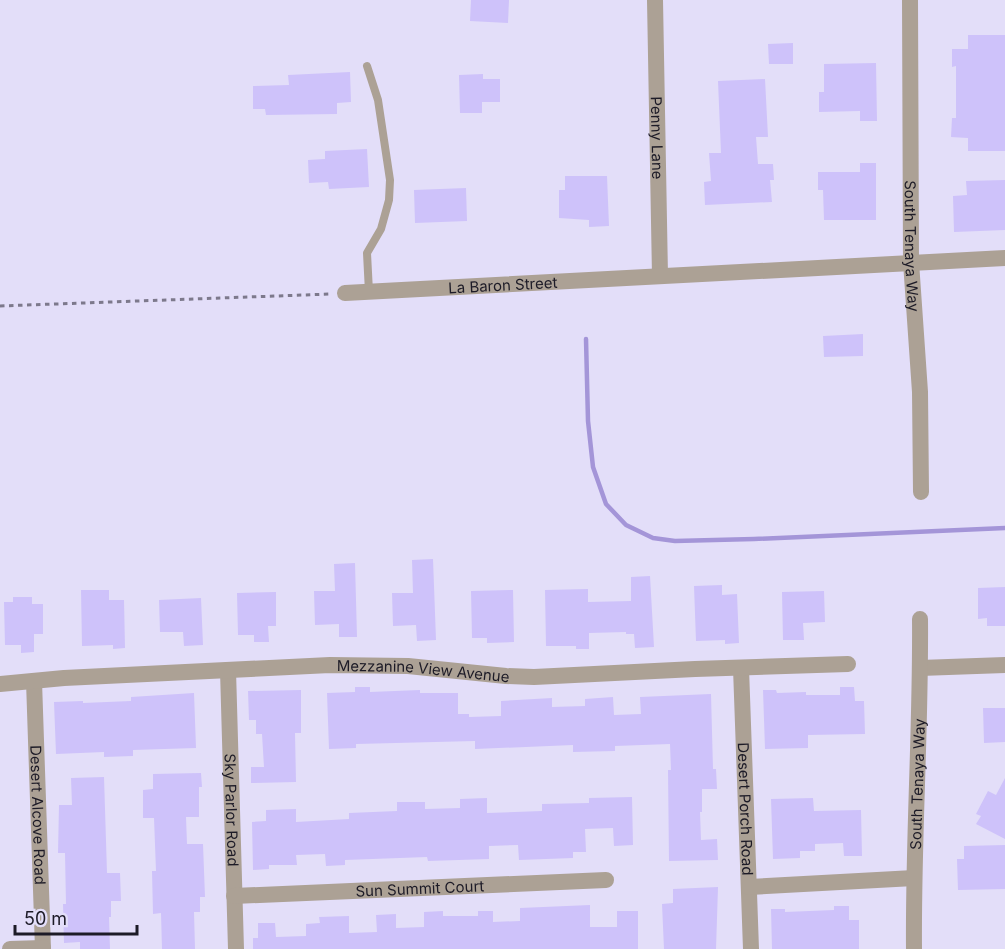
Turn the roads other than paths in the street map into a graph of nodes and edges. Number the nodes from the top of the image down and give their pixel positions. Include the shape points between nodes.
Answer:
1 (655, 0) edge
2 (910, 0) edge
3 (368, 66) dead end
4 (1005, 258) edge
5 (911, 262) junction
6 (660, 276) junction
7 (369, 293) junction
8 (345, 294) road end
9 (921, 492) dead end
10 (920, 619) dead end
11 (848, 664) dead end
12 (1005, 665) edge
13 (741, 668) junction
14 (920, 668) junction
15 (228, 670) junction
16 (34, 681) junction
17 (0, 684) edge
18 (914, 878) junction
19 (606, 880) dead end
20 (749, 887) junction
21 (234, 896) junction
22 (43, 948) edge
23 (10, 949) edge
24 (236, 949) edge
25 (751, 949) edge
26 (915, 949) edge

1 - 6 street, Penny Lane
2 - 5 street, South Tenaya Way
3 - 7 lane via 378,100 390,180 381,229 367,253
4 - 5 street, La Baron Street
5 - 6 street, La Baron Street
5 - 9 street, South Tenaya Way via 920,392
6 - 7 street, La Baron Street
7 - 8 street, La Baron Street
10 - 14 street, South Tenaya Way
11 - 13 street, Mezzanine View Avenue
12 - 14 street
13 - 15 street, Mezzanine View Avenue via 534,677 374,664
13 - 20 street, Desert Porch Road
14 - 18 street, South Tenaya Way
15 - 16 street, Mezzanine View Avenue
15 - 21 street, Sky Parlor Road
16 - 17 street, Mezzanine View Avenue
16 - 22 street, Desert Alcove Road
18 - 20 street
18 - 26 street, South Tenaya Way
19 - 21 street, Sun Summit Court
20 - 25 street, Desert Porch Road
21 - 24 street, Sky Parlor Road
22 - 23 street, Desert Alcove Road

